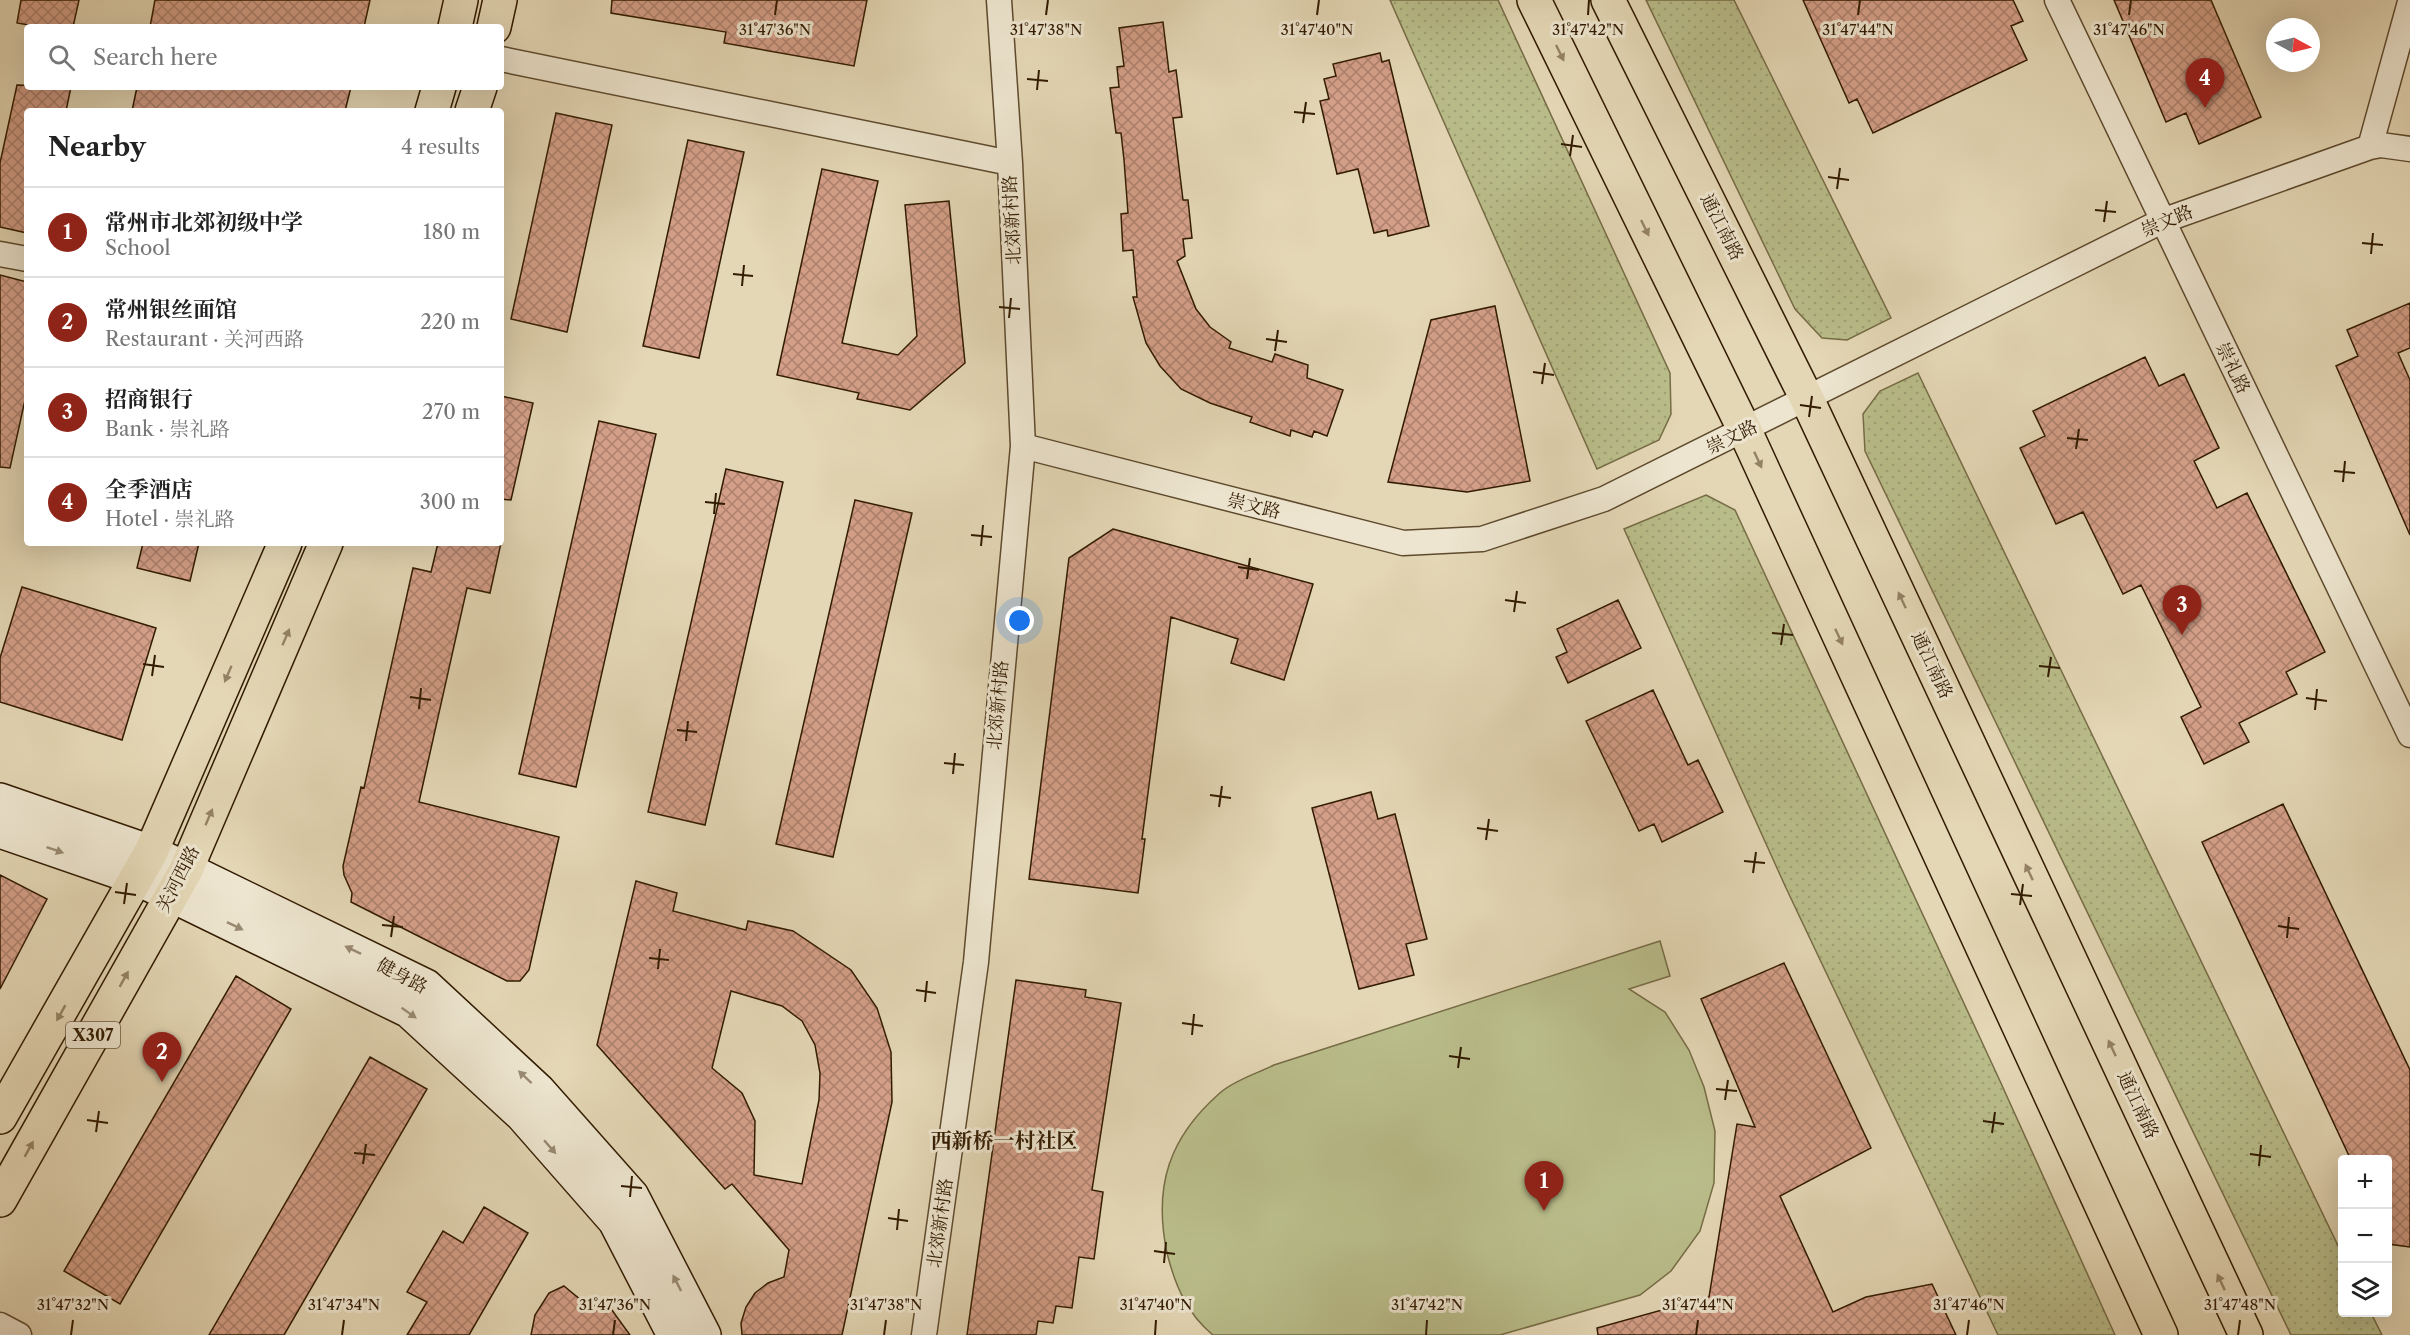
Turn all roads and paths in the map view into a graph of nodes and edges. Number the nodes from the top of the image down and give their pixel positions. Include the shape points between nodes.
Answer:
1 (460, 0) edge
2 (500, 0) edge
3 (999, 0) edge
4 (1534, 0) edge
5 (1608, 0) edge
6 (2057, 0) edge
7 (2410, 3) edge
8 (455, 24) edge
9 (495, 24) edge
10 (504, 60) edge
11 (438, 90) edge
12 (479, 90) edge
13 (433, 108) edge
14 (473, 108) edge
15 (2370, 147) junction
16 (2410, 149) edge
17 (1010, 163) junction
18 (2162, 221) junction
19 (0, 254) edge
20 (24, 258) edge
21 (1807, 399) junction
22 (1745, 431) junction
23 (1023, 446) junction
24 (284, 546) edge
25 (325, 546) edge
26 (2410, 735) edge
27 (0, 800) edge
28 (0, 831) edge
29 (143, 865) junction
30 (178, 883) junction
31 (0, 1117) edge
32 (0, 1200) edge
33 (0, 1325) edge
34 (19, 1335) edge
35 (674, 1335) edge
36 (704, 1335) edge
37 (924, 1335) edge
38 (2161, 1335) edge
39 (2246, 1335) edge

1 - 8 main road
2 - 9 main road
3 - 17 street, 北郊新村路
4 -> 22 main road
5 - 21 main road, 通江南路
6 - 18 street, 崇礼路
7 - 15 street
10 - 17 street
11 - 13 main road
12 - 14 main road
15 - 16 street, 崇文路
15 - 18 street, 崇文路
17 - 23 street, 北郊新村路
18 - 21 street, 崇文路
18 - 26 street, 崇礼路
19 - 20 street
21 - 22 street, 崇文路
39 -> 21 main road, 通江南路
22 - 23 street, 崇文路 via 1604,499 1482,539 1403,543
22 -> 38 main road
23 - 37 street, 北郊新村路 via 976,962
24 -> 29 main road, 关河西路
30 -> 25 main road, 关河西路
27 - 29 main road, 健身路
28 -> 29 main road, 健身路
29 - 30 main road, 健身路
29 -> 31 main road, 关河西路 / X307
32 -> 30 main road, 关河西路 / X307
30 -> 35 main road, 健身路 via 409,1011 522,1115 615,1221
36 -> 30 main road, 健身路 via 632,1196 538,1090 426,986
33 - 34 street

